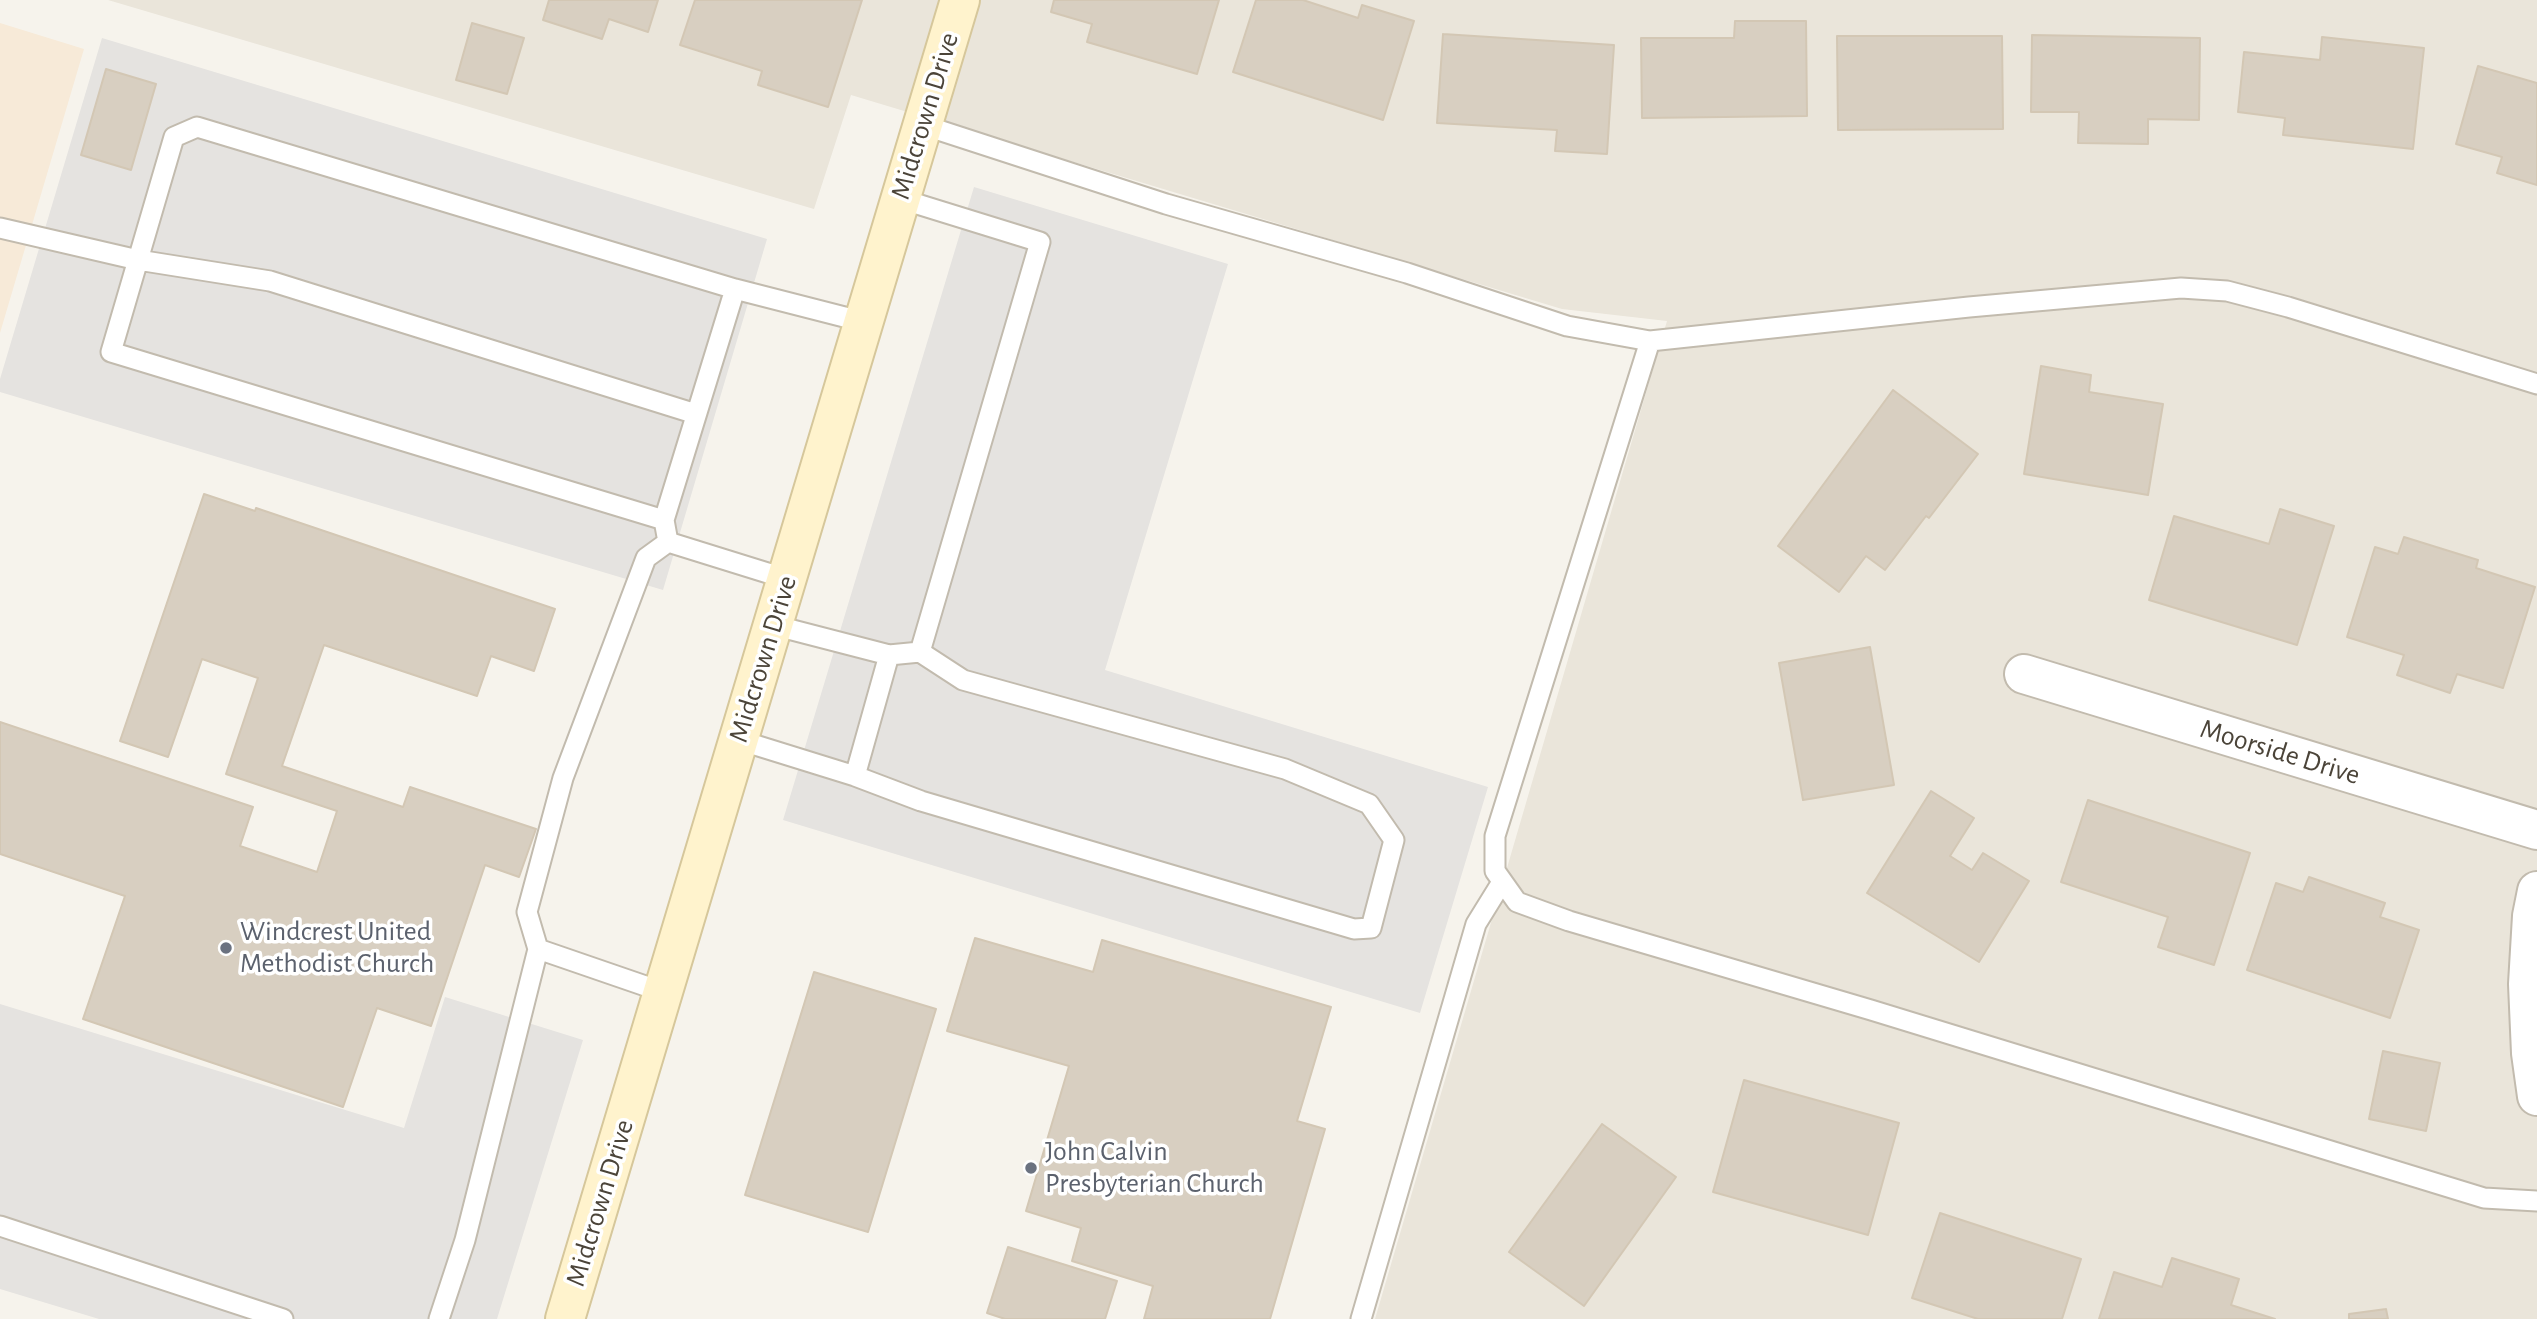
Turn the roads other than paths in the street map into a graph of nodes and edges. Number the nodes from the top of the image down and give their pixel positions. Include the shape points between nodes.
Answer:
1 (960, 0) edge
2 (923, 125) junction
3 (901, 199) junction
4 (0, 228) edge
5 (138, 260) junction
6 (735, 289) junction
7 (864, 322) junction
8 (1650, 341) junction
9 (2537, 384) edge
10 (696, 414) junction
11 (664, 520) junction
12 (668, 542) junction
13 (787, 579) junction
14 (773, 625) junction
15 (919, 652) junction
16 (889, 655) junction
17 (2024, 674) dead end
18 (739, 740) junction
19 (855, 776) junction
20 (2537, 830) edge
21 (1503, 881) junction
22 (2537, 891) edge
23 (538, 949) junction
24 (663, 992) junction
25 (2533, 1011) edge
26 (2537, 1096) edge
27 (2537, 1201) edge
28 (0, 1226) edge
29 (282, 1319) edge
30 (439, 1319) edge
31 (565, 1319) edge
32 (1361, 1319) edge

1 - 2 street, Midcrown Drive
2 - 3 street, Midcrown Drive
2 - 8 lane via 1567,326
3 - 7 street, Midcrown Drive
3 - 15 lane via 1040,242
4 - 5 lane
5 - 6 lane via 174,137 197,127
5 - 10 lane via 270,281
5 - 11 lane via 111,352
6 - 7 lane
6 - 10 lane
7 - 13 street, Midcrown Drive
8 - 9 lane via 2181,288 2227,291
8 - 21 lane via 1495,836 1495,870
10 - 11 lane
11 - 12 lane
12 - 13 lane
12 - 23 lane via 646,558 563,778 527,912
13 - 14 street, Midcrown Drive
14 - 16 lane
14 - 18 street, Midcrown Drive
15 - 16 lane
15 - 19 lane via 962,680 1285,769 1369,804 1394,840 1371,928 1354,929 921,801
16 - 19 lane
17 - 20 street, Moorside Drive
18 - 19 lane
18 - 24 street, Midcrown Drive
21 - 27 lane via 1517,902 1569,921 2484,1198
21 - 32 lane via 1476,924
22 - 25 street via 2528,984
23 - 24 lane
23 - 30 lane via 465,1240
24 - 31 street, Midcrown Drive
25 - 26 street via 2531,1053
28 - 29 lane

